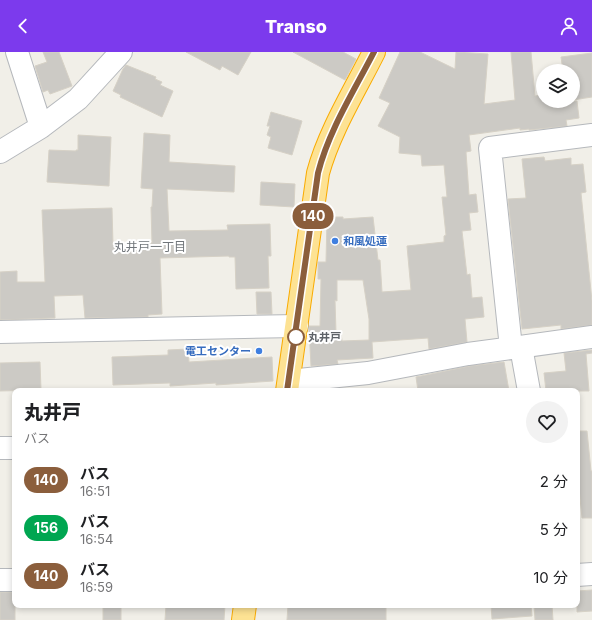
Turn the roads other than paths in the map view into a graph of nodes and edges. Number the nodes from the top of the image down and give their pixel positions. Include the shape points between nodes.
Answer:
1 (16, 52) edge
2 (121, 52) edge
3 (374, 52) edge
4 (41, 127) junction
5 (592, 135) edge
6 (0, 152) edge
7 (297, 326) junction
8 (0, 332) edge
9 (592, 337) edge
10 (516, 348) junction
11 (288, 386) edge
12 (529, 388) edge
13 (0, 448) edge
14 (12, 448) edge
15 (592, 574) edge
16 (580, 575) edge
17 (0, 580) edge
18 (12, 580) edge
19 (245, 608) edge
20 (243, 620) edge

1 - 4 street
2 - 4 street via 78,99
3 - 7 highway via 323,156 318,173
4 - 6 street
5 - 10 street via 490,148
7 - 8 street
7 - 11 highway
9 - 10 street
10 - 11 street
10 - 12 street
13 - 14 street
15 - 16 street
17 - 18 street
19 - 20 highway

